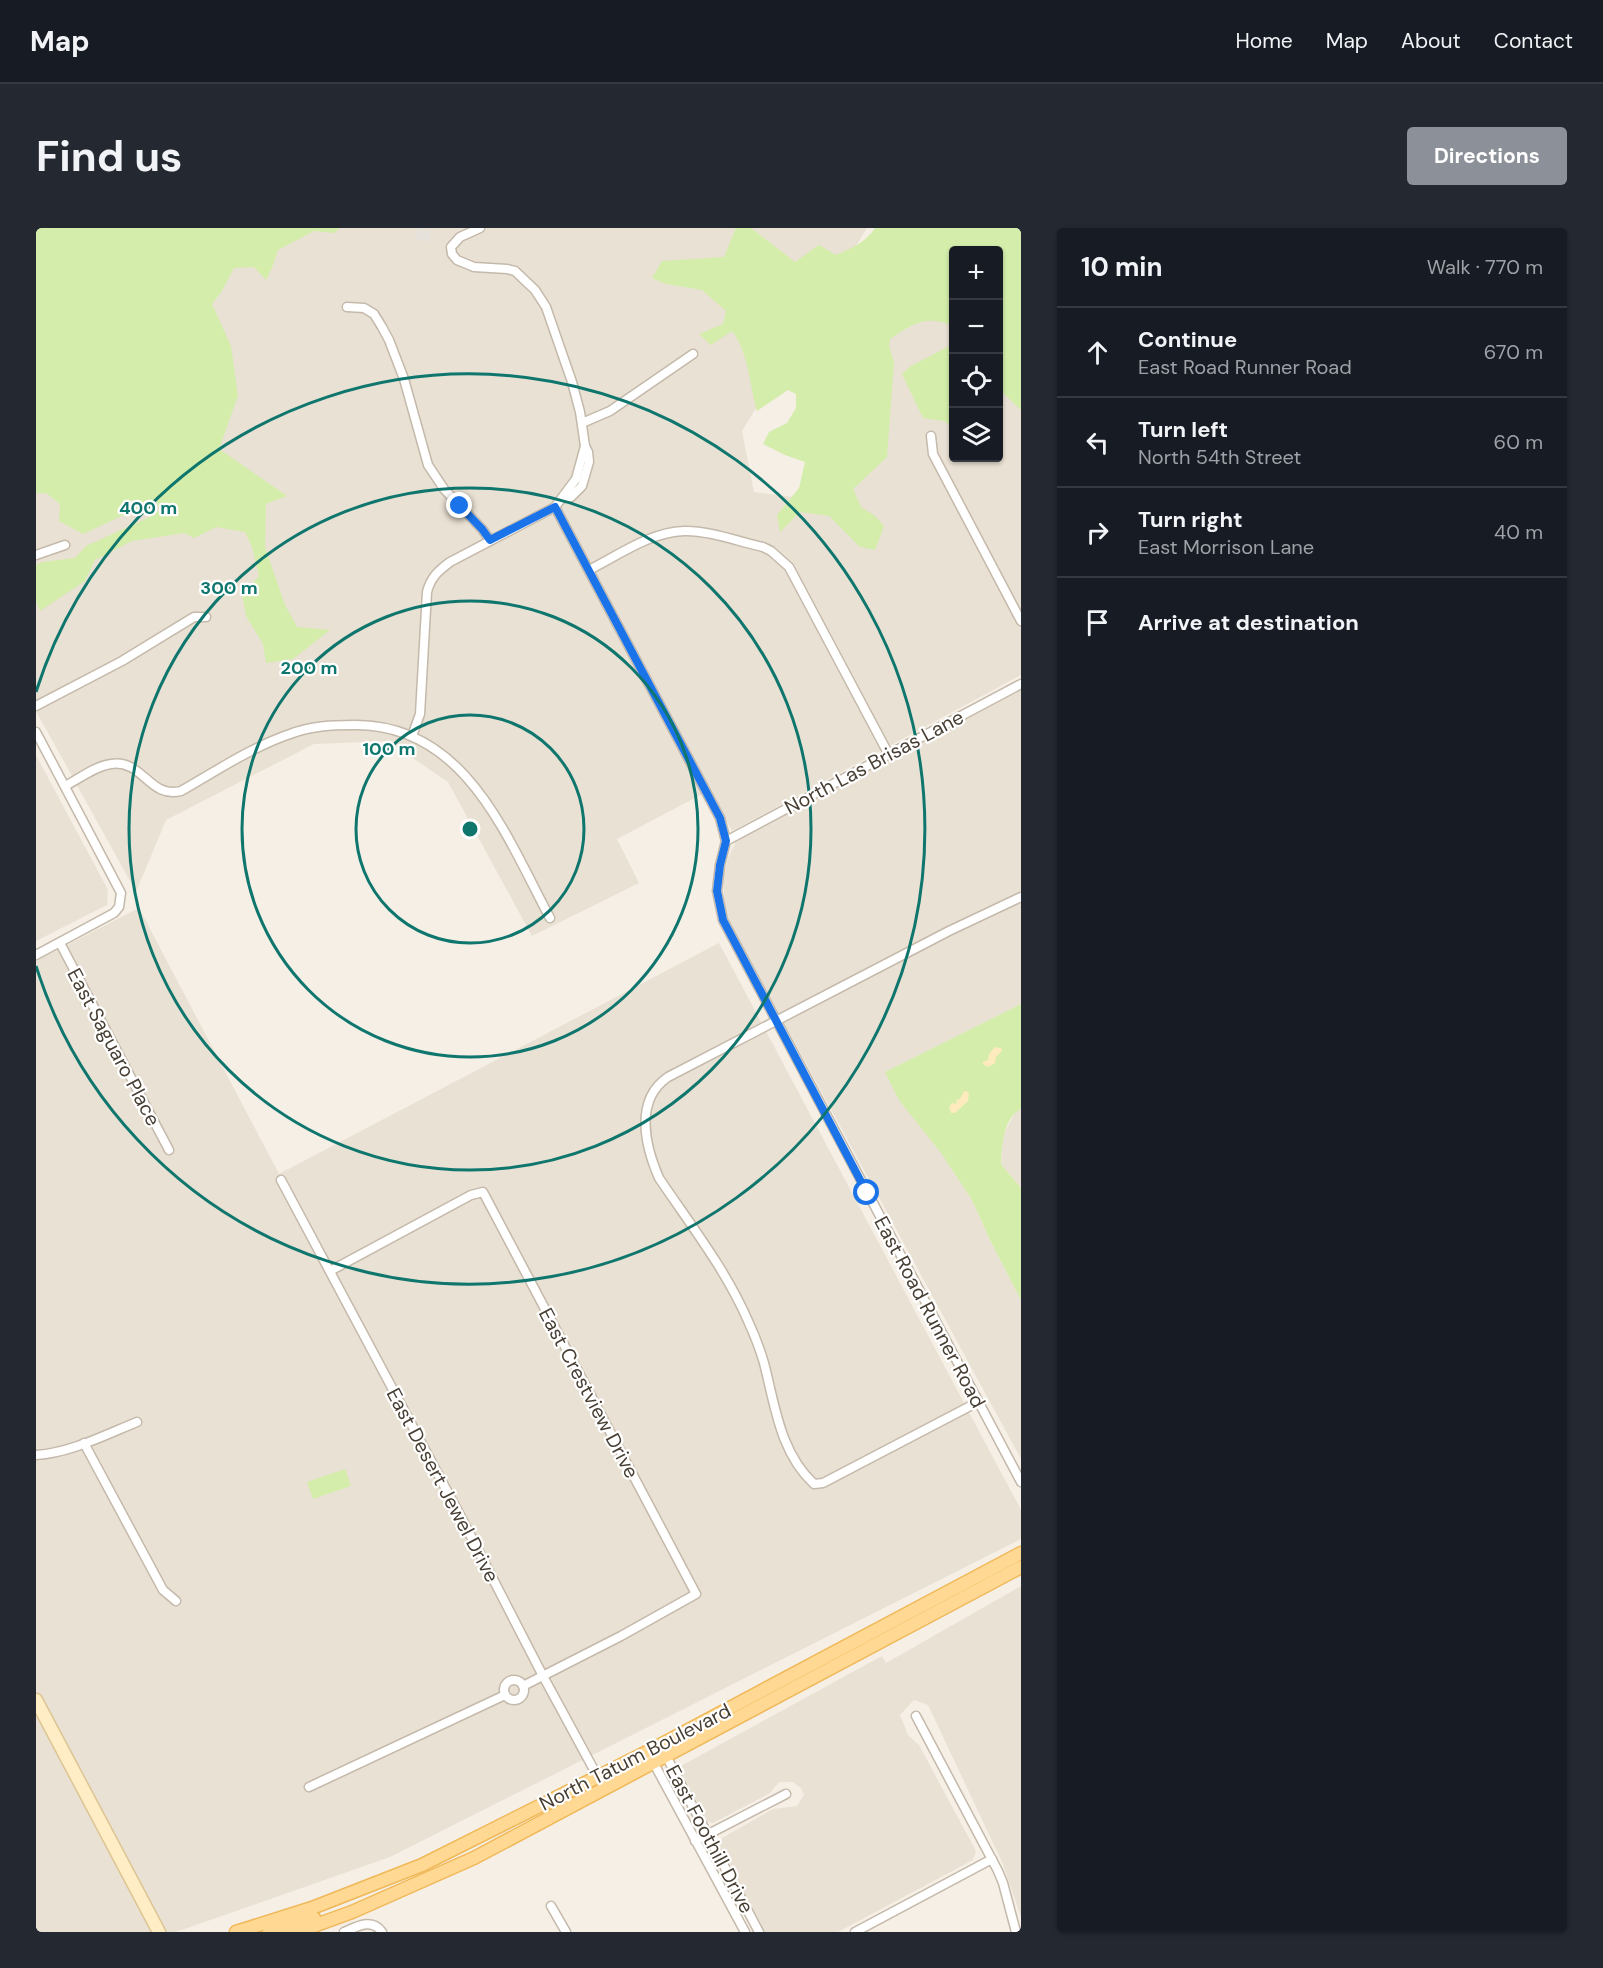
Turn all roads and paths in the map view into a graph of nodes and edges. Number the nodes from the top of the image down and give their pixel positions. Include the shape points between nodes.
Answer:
1 (480, 228) edge
2 (347, 307) dead end
3 (693, 354) dead end
4 (582, 423) junction
5 (932, 436) dead end
6 (555, 507) junction
7 (490, 540) junction
8 (65, 545) dead end
9 (36, 555) edge
10 (589, 570) junction
11 (206, 616) dead end
12 (1021, 621) edge
13 (1021, 684) edge
14 (36, 706) edge
15 (36, 732) edge
16 (412, 736) junction
17 (889, 755) junction
18 (65, 786) junction
19 (726, 841) junction
20 (1021, 897) edge
21 (550, 918) dead end
22 (60, 943) junction
23 (36, 955) edge
24 (776, 1021) junction
25 (169, 1150) dead end
26 (281, 1180) dead end
27 (330, 1272) junction
28 (978, 1402) junction
29 (137, 1422) dead end
30 (84, 1443) junction
31 (36, 1455) edge
32 (1021, 1482) edge
33 (1020, 1559) edge
34 (176, 1601) dead end
35 (543, 1676) junction
36 (524, 1686) junction
37 (505, 1695) junction
38 (36, 1700) edge
39 (916, 1716) dead end
40 (663, 1751) junction
41 (650, 1758) junction
42 (598, 1777) junction
43 (309, 1787) dead end
44 (605, 1790) junction
45 (786, 1794) dead end
46 (707, 1835) junction
47 (695, 1841) junction
48 (992, 1858) junction
49 (551, 1906) dead end
50 (337, 1918) junction
51 (159, 1932) edge
52 (236, 1932) edge
53 (269, 1932) edge
54 (297, 1932) edge
55 (344, 1932) edge
56 (382, 1932) edge
57 (566, 1932) edge
58 (744, 1932) edge
59 (759, 1932) edge
60 (855, 1932) edge
61 (1016, 1932) edge

1 - 4 street via 460,237 451,247 452,254 474,267 515,271 535,290 552,321
2 - 7 street via 364,308 374,314 382,327 401,372 428,465
3 - 4 street via 610,411
4 - 6 street via 589,462 582,486
5 - 12 street via 933,454
6 - 7 street
6 - 10 street, East Road Runner Road
7 - 16 street via 450,562 430,582 420,714
8 - 9 street
10 - 17 street via 650,538 673,532 695,532 771,551 789,567
10 - 19 street, East Road Runner Road via 720,818
11 - 14 street via 194,617 123,662
13 - 17 street, North Las Brisas Lane
15 - 18 street
16 - 18 street via 361,724 310,728 276,739 181,791 161,790 128,764 98,768
16 - 21 street via 454,763 472,781 492,810
17 - 19 street, North Las Brisas Lane
18 - 22 street via 121,893 114,913
19 - 24 street, East Road Runner Road via 718,880 719,908
20 - 24 street
22 - 23 street
22 - 25 street, East Saguaro Place
24 - 28 street, East Road Runner Road
24 - 28 street via 662,1082 645,1112 652,1164 742,1308 764,1361 778,1422 795,1460 814,1484 823,1484
26 - 27 street, East Desert Jewel Drive
27 - 35 street, East Desert Jewel Drive
27 - 35 street, East Crestview Drive via 483,1192 696,1594
28 - 32 street, East Road Runner Road
29 - 30 street
30 - 31 street
30 - 34 street via 163,1590
33 - 40 main road, North Tatum Boulevard
35 - 36 street
35 - 42 street, East Desert Jewel Drive
36 - 37 street via 524,1693 517,1700
36 - 37 street via 510,1681 505,1686
37 - 43 street
38 - 51 street
39 - 48 street
40 - 41 main road, North Tatum Boulevard
40 - 46 street, East Foothill Drive
41 - 42 main road, North Tatum Boulevard
41 - 44 main road, North Tatum Boulevard
41 - 47 street, East Foothill Drive
42 - 44 street, East Desert Jewel Drive
42 - 52 main road, North Tatum Boulevard via 422,1865 312,1908
44 - 50 main road, North Tatum Boulevard via 474,1858
45 - 46 street
46 - 47 street
46 - 59 street, East Foothill Drive
47 - 58 street, East Foothill Drive
48 - 60 street
48 - 61 street via 1003,1882
49 - 57 street
50 - 53 main road via 313,1918
50 - 54 main road, North Tatum Boulevard
55 - 56 street via 372,1923

